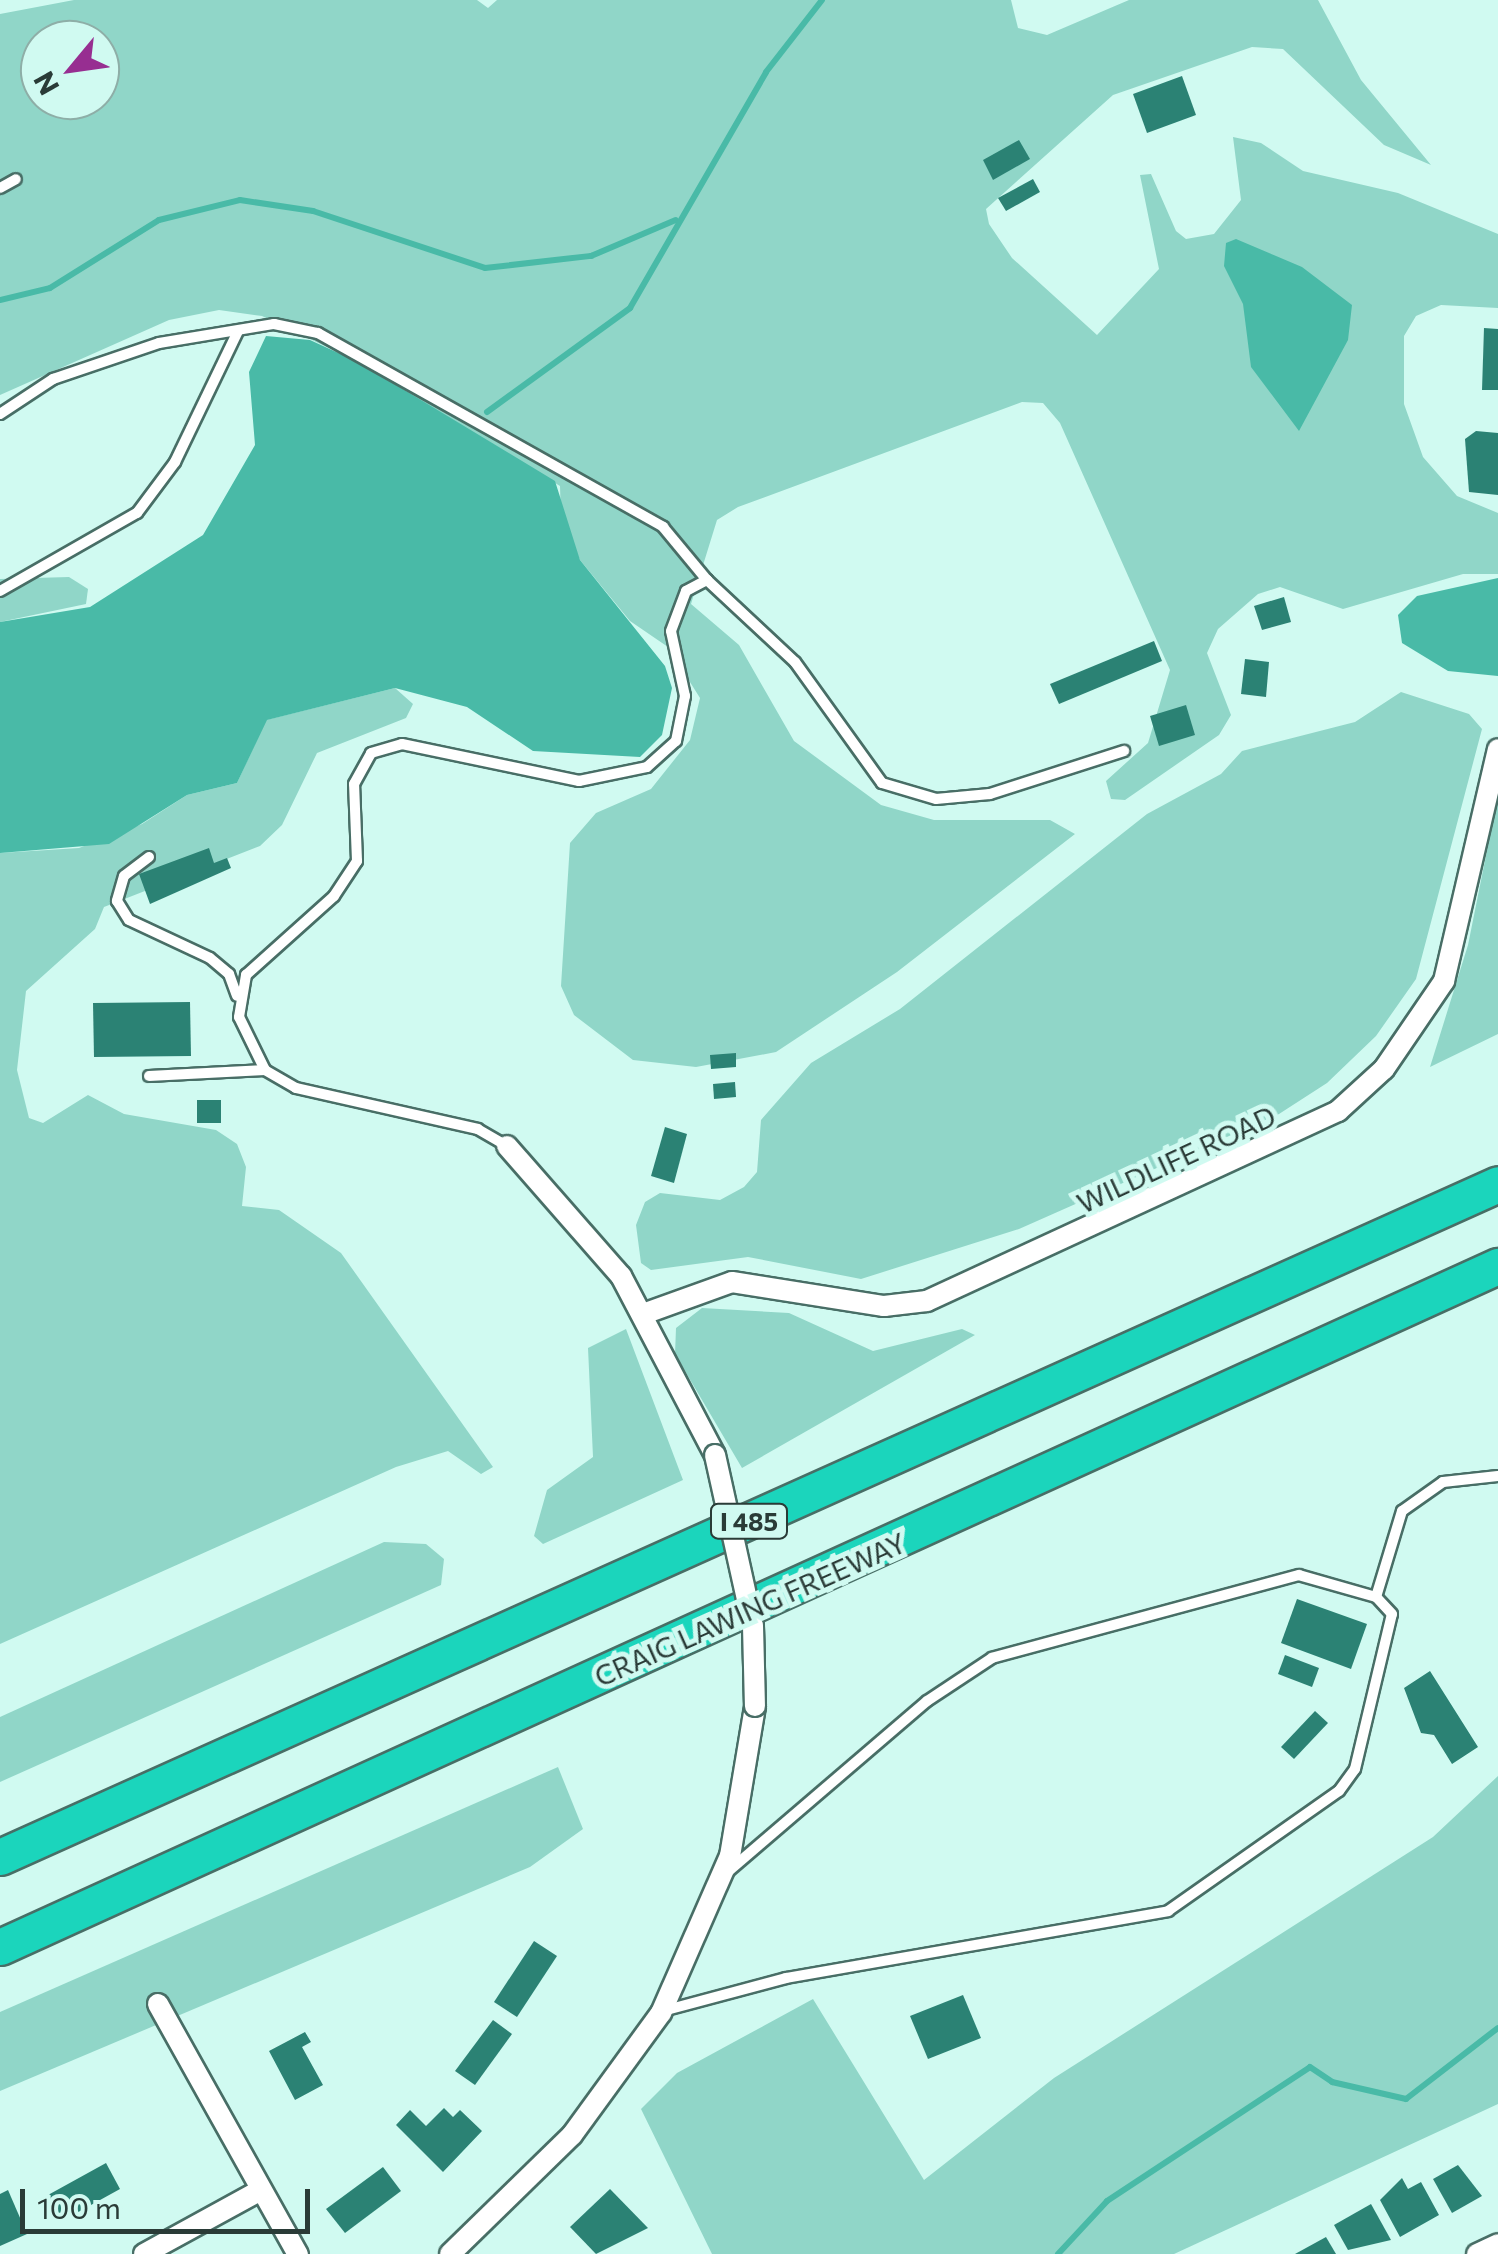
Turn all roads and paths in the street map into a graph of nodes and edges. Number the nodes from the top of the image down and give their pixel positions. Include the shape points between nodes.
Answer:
1 (16, 179) dead end
2 (0, 188) edge
3 (238, 331) junction
4 (0, 414) edge
5 (707, 580) junction
6 (0, 591) edge
7 (1498, 749) edge
8 (1124, 751) dead end
9 (149, 857) dead end
10 (237, 996) junction
11 (266, 1070) junction
12 (149, 1076) dead end
13 (507, 1146) joint
14 (1498, 1184) edge
15 (1498, 1266) edge
16 (1498, 1293) edge
17 (646, 1314) junction
18 (1179, 1416) junction
19 (1498, 1476) edge
20 (1376, 1597) junction
21 (0, 1857) edge
22 (721, 1878) junction
23 (0, 1947) edge
24 (158, 2004) dead end
25 (662, 2011) junction
26 (261, 2190) junction
27 (1498, 2244) edge
28 (144, 2254) edge
29 (298, 2254) edge
30 (450, 2254) edge
31 (1477, 2254) edge

1 - 2 lane
3 - 4 lane via 160,344 53,379
3 - 5 lane via 274,324 318,333 388,367 663,527
3 - 6 lane via 175,462 137,513 69,560
5 - 8 lane via 795,662 882,783 936,799 990,794
5 - 10 lane via 686,591 671,631 685,696 676,741 662,756 627,774 579,782 402,744 371,753 354,784 357,861 334,896 246,975
7 - 17 street, WILDLIFE ROAD via 1444,981 1384,1069 1338,1111 927,1302 884,1306 732,1282
9 - 10 lane via 124,876 117,901 129,920 210,958
10 - 11 lane
11 - 12 lane
11 - 13 lane via 296,1088 478,1129
13 - 17 street via 597,1242
14 - 21 highway, I 485
15 - 18 highway, CRAIG LAWING FREEWAY
16 - 18 highway
17 - 22 street, bridge via 714,1455 753,1626 755,1706
18 - 23 highway, CRAIG LAWING FREEWAY
19 - 20 lane via 1443,1482 1402,1510
20 - 22 lane via 1299,1576 992,1658 927,1701
20 - 25 lane via 1392,1614 1354,1769 1314,1816 1168,1911 786,1978
22 - 25 street
24 - 26 street
25 - 30 street via 572,2135
26 - 28 street
26 - 29 street
27 - 31 street

